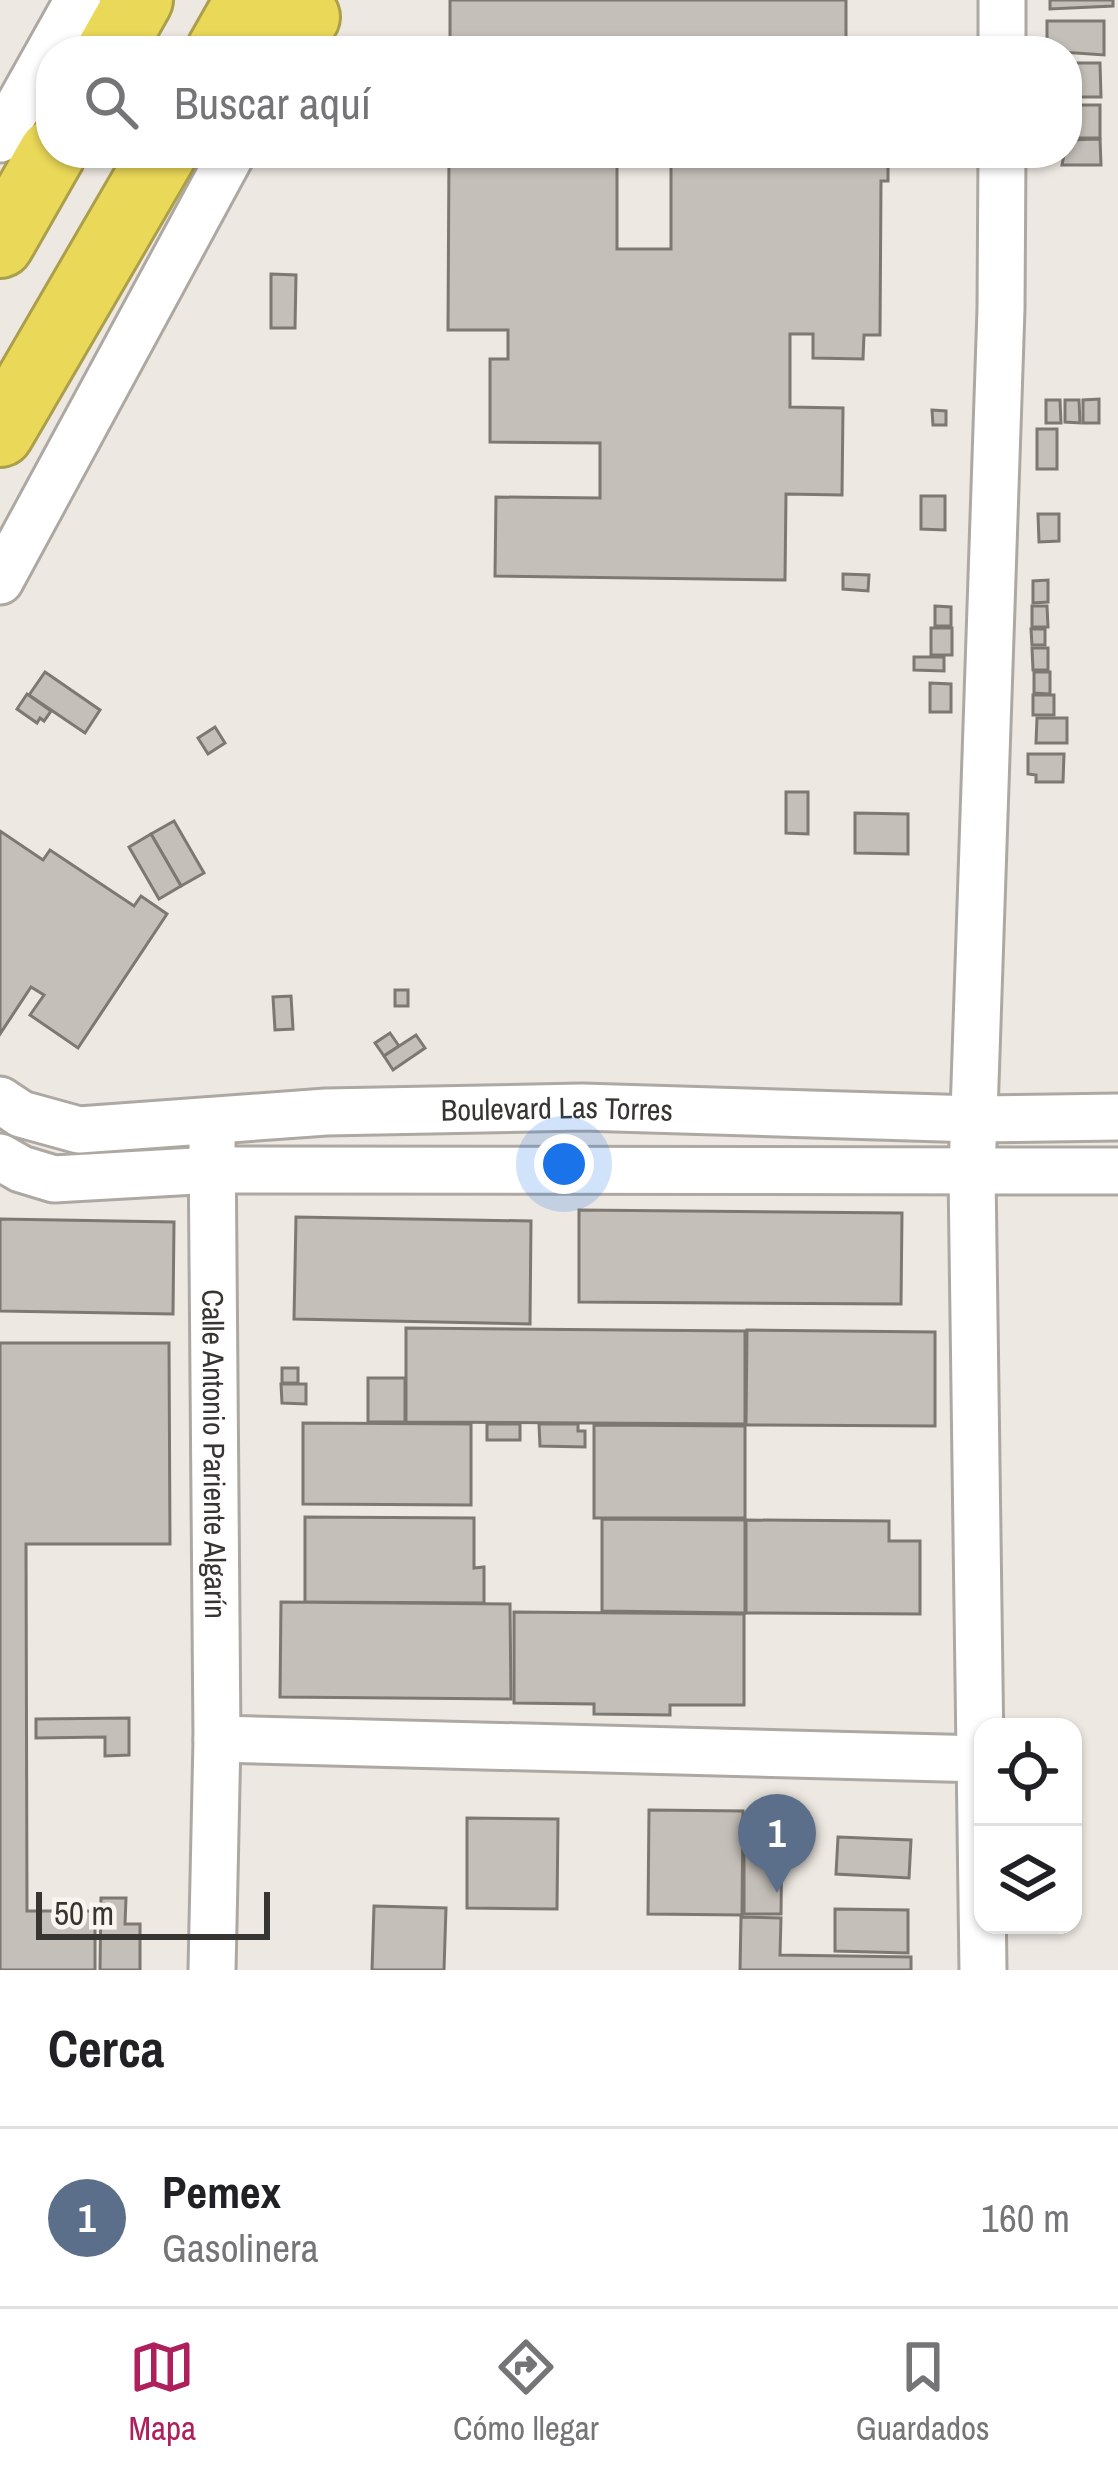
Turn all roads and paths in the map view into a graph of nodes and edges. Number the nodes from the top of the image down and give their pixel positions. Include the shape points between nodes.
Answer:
1 (78, 0) edge
2 (140, 0) edge
3 (1002, 0) edge
4 (286, 24) edge
5 (58, 36) edge
6 (119, 36) edge
7 (257, 36) edge
8 (1002, 36) edge
9 (36, 75) edge
10 (0, 139) edge
11 (43, 168) edge
12 (155, 168) edge
13 (224, 168) edge
14 (1002, 168) edge
15 (0, 244) edge
16 (0, 433) edge
17 (0, 581) edge
18 (0, 1100) edge
19 (1118, 1117) edge
20 (211, 1119) junction
21 (975, 1119) junction
22 (0, 1156) edge
23 (213, 1170) junction
24 (1118, 1172) edge
25 (972, 1173) junction
26 (981, 1718) edge
27 (217, 1739) junction
28 (974, 1760) edge
29 (982, 1826) edge
30 (212, 1970) edge
31 (983, 1970) edge

1 - 5 street
2 - 6 highway
3 - 8 street
4 - 7 highway
9 - 10 street
11 - 15 highway
12 - 16 highway
13 - 17 street
14 - 21 street
18 - 20 street, Boulevard Las Torres via 79,1130
19 - 21 street, Boulevard Las Torres
20 - 21 street, Boulevard Las Torres via 582,1107
20 - 23 street, Calle Antonio Pariente Algarín
21 - 25 street
22 - 23 street, Boulevard Las Torres via 54,1179
23 - 25 street, Boulevard Las Torres
23 - 27 street, Calle Antonio Pariente Algarín
24 - 25 street, Boulevard Las Torres
25 - 26 street
27 - 28 street
27 - 30 street, Calle Antonio Pariente Algarín
29 - 31 street

